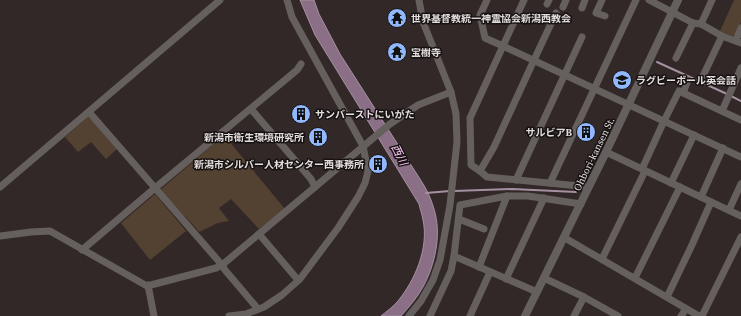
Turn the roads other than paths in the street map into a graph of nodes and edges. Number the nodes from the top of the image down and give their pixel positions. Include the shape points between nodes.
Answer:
1 (220, 0) edge
2 (287, 0) edge
3 (418, 0) edge
4 (487, 0) edge
5 (524, 0) edge
6 (585, 0) edge
7 (602, 0) edge
8 (636, 0) edge
9 (649, 0) edge
10 (678, 0) edge
11 (712, 0) edge
12 (582, 8) dead end
13 (672, 11) junction
14 (556, 13) dead end
15 (605, 16) dead end
16 (697, 24) junction
17 (741, 28) edge
18 (722, 36) junction
19 (582, 37) dead end
20 (738, 42) edge
21 (503, 46) junction
22 (676, 58) dead end
23 (534, 60) junction
24 (301, 64) dead end
25 (741, 68) edge
26 (565, 74) junction
27 (702, 78) dead end
28 (688, 80) dead end
29 (595, 88) junction
30 (451, 92) junction
31 (683, 93) junction
32 (629, 104) junction
33 (251, 109) junction
34 (722, 111) junction
35 (89, 112) junction
36 (741, 120) edge
37 (664, 121) junction
38 (694, 135) junction
39 (363, 146) junction
40 (723, 148) junction
41 (606, 152) junction
42 (741, 157) edge
43 (643, 170) junction
44 (480, 171) junction
45 (516, 180) junction
46 (550, 183) junction
47 (671, 183) junction
48 (741, 184) edge
49 (0, 187) edge
50 (315, 187) junction
51 (589, 187) junction
52 (680, 187) junction
53 (155, 188) junction
54 (507, 196) junction
55 (700, 197) junction
56 (544, 198) junction
57 (711, 202) junction
58 (581, 204) junction
59 (729, 210) junction
60 (741, 216) edge
61 (459, 219) junction
62 (484, 229) dead end
63 (259, 234) junction
64 (0, 236) edge
65 (741, 237) edge
66 (564, 238) junction
67 (82, 250) junction
68 (454, 256) junction
69 (602, 259) junction
70 (222, 265) junction
71 (479, 267) junction
72 (490, 272) junction
73 (544, 278) junction
74 (635, 278) junction
75 (506, 279) junction
76 (298, 280) junction
77 (148, 285) junction
78 (536, 292) junction
79 (584, 297) junction
80 (667, 297) junction
81 (258, 309) junction
82 (686, 309) junction
83 (154, 316) edge
84 (229, 316) edge
85 (409, 316) edge
86 (430, 316) edge
87 (470, 316) edge
88 (525, 316) edge
89 (574, 316) edge
90 (618, 316) edge
91 (681, 316) edge
92 (700, 316) edge

1 - 35 street
2 - 39 street via 292,17
3 - 30 street via 423,22
4 - 21 street via 480,15 485,38
5 - 21 street
6 - 12 street
7 - 15 street via 596,13
8 - 29 street
9 - 13 street
10 - 13 street, Ohbori-kansen St.
11 - 16 street
13 - 16 street
13 - 32 street, Ohbori-kansen St.
14 - 23 street
16 - 18 street
16 - 22 street
17 - 20 street
18 - 20 street
18 - 27 street
19 - 26 street
21 - 23 street
21 - 44 street via 470,118 471,165
23 - 26 street
23 - 44 street via 494,147
24 - 33 street
25 - 34 street
26 - 29 street
26 - 45 street
28 - 31 street
29 - 32 street
29 - 46 street
30 - 39 street via 418,105
30 - 85 street via 456,114 457,142 450,205 440,260 433,280
31 - 34 street
31 - 37 street via 679,91
32 - 37 street
32 - 41 street, Ohbori-kansen St.
33 - 50 street
33 - 53 street
34 - 36 street
35 - 49 street
35 - 53 street
37 - 38 street
37 - 43 street
38 - 40 street
38 - 47 street
39 - 50 street
39 - 76 street via 368,171 365,183 338,228
40 - 42 street
40 - 55 street
41 - 43 street
41 - 51 street, Ohbori-kansen St.
43 - 47 street
43 - 69 street
44 - 45 street via 487,177
45 - 46 street
46 - 51 street
47 - 52 street
48 - 59 street
50 - 63 street
51 - 58 street, Ohbori-kansen St.
52 - 55 street
52 - 74 street
53 - 67 street
53 - 70 street
54 - 56 street
54 - 61 street via 460,205
54 - 71 street
55 - 57 street
56 - 58 street
56 - 75 street
57 - 59 street
57 - 80 street
58 - 66 street, Ohbori-kansen St.
59 - 60 street
61 - 62 street
61 - 68 street
63 - 70 street
63 - 76 street
64 - 67 street via 50,232
65 - 92 street
66 - 69 street
66 - 73 street, Ohbori-kansen St.
67 - 77 street
68 - 71 street
68 - 86 street via 451,271
69 - 74 street
70 - 77 street
70 - 81 street
71 - 72 street
72 - 75 street
72 - 87 street
73 - 78 street, Ohbori-kansen St.
73 - 79 street
74 - 80 street
75 - 78 street
76 - 81 street via 282,295
77 - 83 street
78 - 88 street, Ohbori-kansen St.
79 - 89 street
79 - 90 street
80 - 82 street
81 - 84 street via 246,314
82 - 91 street
82 - 92 street

